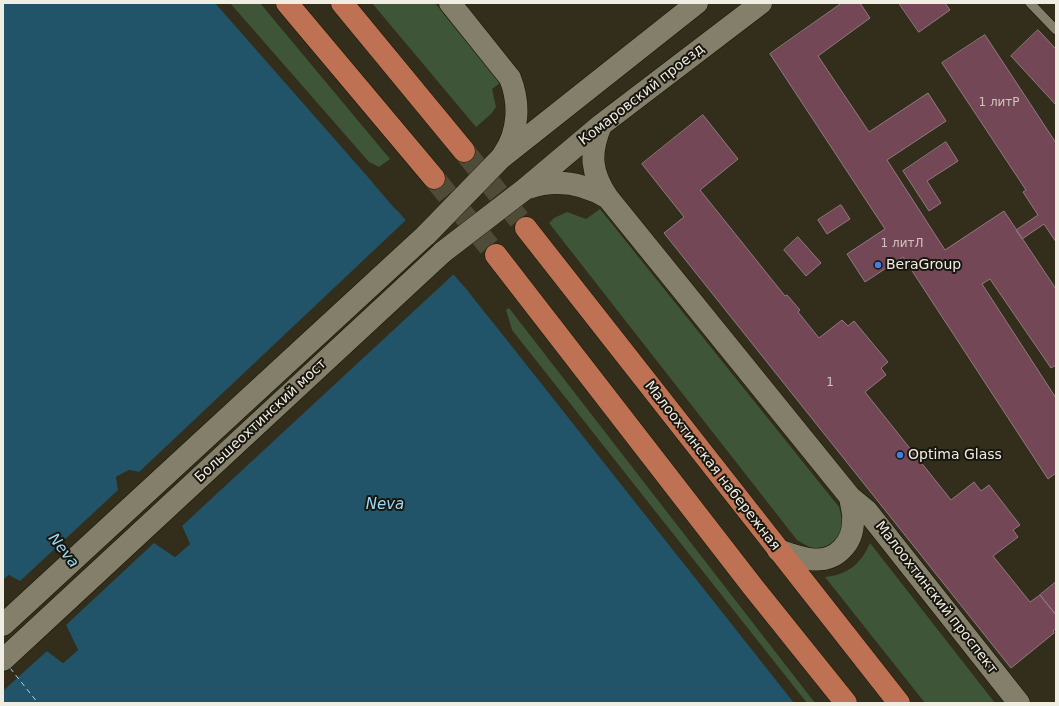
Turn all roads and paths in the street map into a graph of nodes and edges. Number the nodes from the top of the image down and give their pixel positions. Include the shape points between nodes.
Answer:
1 (288, 3) edge
2 (342, 3) edge
3 (450, 3) edge
4 (697, 3) edge
5 (761, 3) edge
6 (1030, 3) edge
7 (1056, 30) edge
8 (601, 125) junction
9 (464, 151) tunnel mouth
10 (500, 159) junction
11 (434, 178) tunnel mouth
12 (526, 189) junction
13 (608, 198) junction
14 (526, 228) tunnel mouth
15 (496, 255) tunnel mouth
16 (850, 497) junction
17 (778, 550) junction
18 (3, 625) edge
19 (3, 660) edge
20 (846, 703) edge
21 (899, 703) edge
22 (1019, 703) edge

1 - 11 main road
2 - 9 main road
3 - 10 main road via 510,78 514,88 516,121 511,141
4 - 10 main road
5 - 8 main road, Комаровский проезд
6 - 7 lane
8 - 12 main road, Комаровский проезд
8 - 13 main road via 593,150 593,163 596,176
10 - 18 main road, Большеохтинский мост, bridge via 427,234
12 - 13 main road via 548,183 572,183 597,191
12 - 19 main road, Большеохтинский мост, bridge via 443,252
13 - 16 main road, Малоохтинский проспект
14 - 17 main road, Малоохтинская набережная
15 - 20 main road
16 - 17 main road via 854,520 852,533 838,554 827,559 813,560
16 - 22 main road, Малоохтинский проспект via 867,511
17 - 21 main road, Малоохтинская набережная

